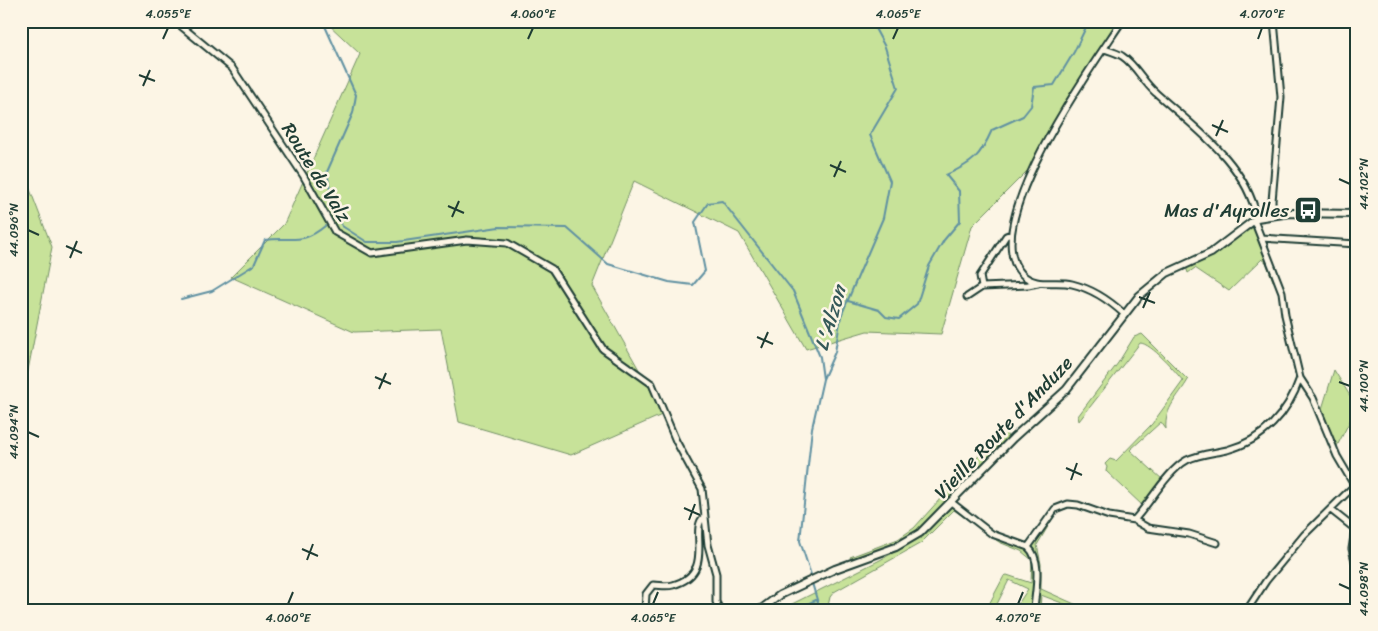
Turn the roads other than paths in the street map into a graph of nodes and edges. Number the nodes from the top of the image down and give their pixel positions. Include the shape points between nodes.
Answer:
1 (176, 21) edge
2 (1122, 21) edge
3 (1274, 21) edge
4 (1104, 49) junction
5 (1273, 214) junction
6 (1357, 214) edge
7 (1255, 219) junction
8 (1011, 234) junction
9 (1261, 238) junction
10 (1357, 244) edge
11 (1038, 282) junction
12 (982, 287) junction
13 (967, 297) dead end
14 (1124, 314) junction
15 (1300, 378) junction
16 (1355, 484) edge
17 (951, 502) junction
18 (1331, 510) junction
19 (704, 517) junction
20 (1134, 520) junction
21 (1217, 543) dead end
22 (1028, 547) junction
23 (1357, 569) edge
24 (645, 610) edge
25 (720, 610) edge
26 (760, 610) edge
27 (1034, 610) edge
28 (1247, 610) edge

1 - 19 street, Route de Valz via 232,68 303,175 335,232 372,254 467,240 507,243 552,269 603,349 652,384 676,441 698,480
2 - 4 street
3 - 5 street via 1281,97
4 - 7 street via 1130,63 1153,91 1225,156 1247,187
4 - 8 street via 1045,140
5 - 6 street, Vieille Route d'Anduze
5 - 7 street, Vieille Route d'Anduze
7 - 9 street
7 - 14 street, Vieille Route d'Anduze via 1211,253 1152,283
8 - 11 street via 1016,266 1021,274
8 - 12 street via 1006,236 980,276
9 - 10 street
9 - 15 street via 1282,292
11 - 12 street via 1028,286
11 - 14 street via 1074,284 1106,298
12 - 13 street
14 - 17 street, Vieille Route d'Anduze via 1066,390 1013,438
15 - 16 street via 1313,398 1337,456
15 - 20 street via 1284,410 1267,430 1238,447 1196,457 1180,465
16 - 18 street
17 - 22 street via 992,534
17 - 26 street, Vieille Route d'Anduze via 920,533 896,547 835,569 780,595
18 - 23 street via 1355,529 1352,549
18 - 28 street via 1266,581
19 - 24 street via 699,524 699,555 695,570 685,580 672,585 653,585 646,594
19 - 25 street, Route de Valz via 716,574 716,602
20 - 21 street via 1148,528 1189,534
20 - 22 street via 1078,505 1061,506 1051,513
22 - 27 street via 1036,564

